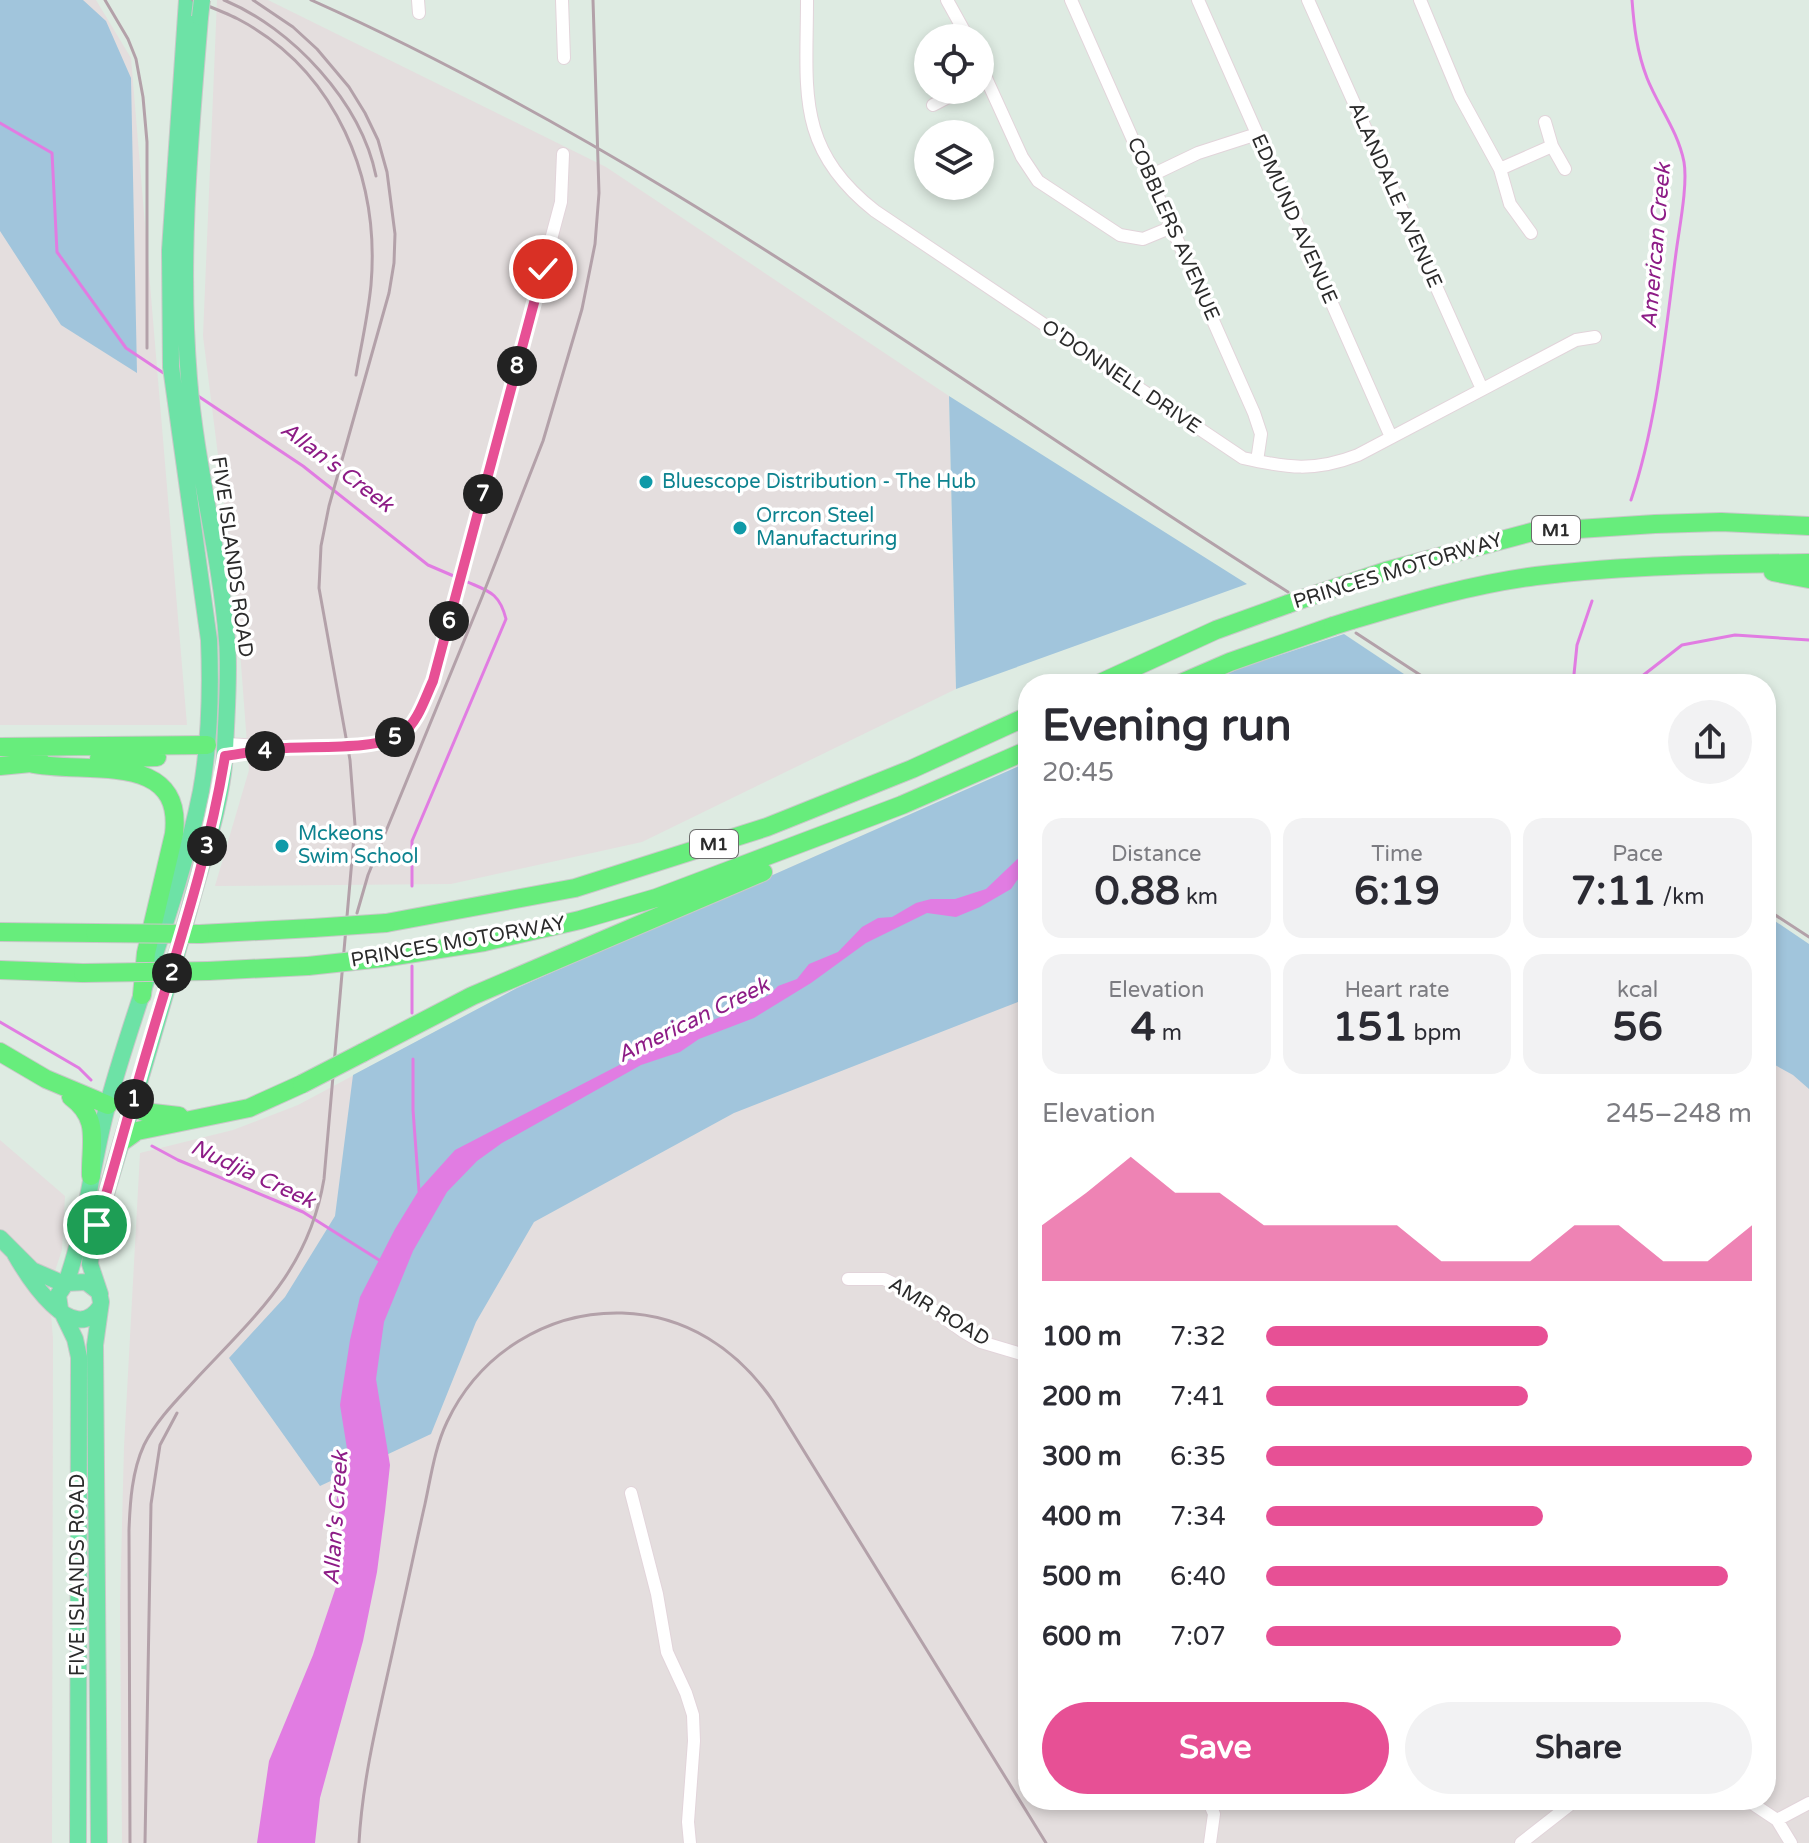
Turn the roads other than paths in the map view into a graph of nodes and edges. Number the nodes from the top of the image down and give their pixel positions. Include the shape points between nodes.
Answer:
1 (562, 0) edge
2 (807, 0) edge
3 (947, 0) edge
4 (1071, 0) edge
5 (1198, 0) edge
6 (1308, 0) edge
7 (1420, 0) edge
8 (194, 8) edge
9 (960, 24) edge
10 (564, 58) dead end
11 (994, 99) edge
12 (1545, 122) dead end
13 (1257, 134) junction
14 (1552, 146) junction
15 (563, 154) dead end
16 (1500, 169) junction
17 (1565, 169) dead end
18 (1150, 176) junction
19 (1172, 227) junction
20 (1531, 233) dead end
21 (1595, 337) dead end
22 (1482, 389) junction
23 (1391, 437) junction
24 (1257, 461) junction
25 (1809, 526) edge
26 (1809, 563) edge
27 (1639, 566) junction
28 (1809, 579) edge
29 (1120, 674) edge
30 (1202, 674) edge
31 (1018, 721) edge
32 (0, 747) edge
33 (215, 750) junction
34 (1018, 754) edge
35 (30, 763) junction
36 (0, 766) edge
37 (902, 805) junction
38 (0, 925) edge
39 (0, 932) edge
40 (89, 933) junction
41 (0, 970) edge
42 (142, 995) junction
43 (133, 1020) junction
44 (0, 1052) edge
45 (46, 1079) junction
46 (129, 1101) junction
47 (108, 1105) junction
48 (218, 1115) junction
49 (123, 1141) junction
50 (91, 1176) junction
51 (0, 1238) edge
52 (15, 1254) junction
53 (848, 1279) dead end
54 (65, 1283) junction
55 (100, 1300) junction
56 (61, 1311) junction
57 (1018, 1353) edge
58 (631, 1493) dead end
59 (1809, 1803) edge
60 (1212, 1810) edge
61 (1563, 1810) edge
62 (1762, 1810) edge
63 (1777, 1820) junction
64 (78, 1843) edge
65 (99, 1843) edge
66 (690, 1843) edge
67 (1210, 1843) edge
68 (1521, 1843) edge
69 (1791, 1843) edge

1 - 10 street
2 - 24 street, O'DONNELL DRIVE via 810,121 844,185 1228,449
3 - 9 street
4 - 18 street, COBBLERS AVENUE
5 - 13 street, EDMUND AVENUE
6 - 22 street, ALANDALE AVENUE
7 - 16 street via 1460,96
8 - 33 main road, FIVE ISLANDS ROAD via 184,242 192,408 227,641
8 - 33 main road, FIVE ISLANDS ROAD via 170,250 171,367 209,640
11 - 19 street via 1038,181 1120,235 1143,239
12 - 14 street
13 - 18 street
13 - 23 street, EDMUND AVENUE
14 - 16 street
14 - 17 street
15 - 33 street via 561,202 433,681 412,724 387,741
16 - 20 street via 1510,204
18 - 19 street, COBBLERS AVENUE
19 - 24 street, COBBLERS AVENUE via 1254,413 1261,434
21 - 22 street, O'DONNELL DRIVE via 1576,340
22 - 23 street, O'DONNELL DRIVE
23 - 24 street, O'DONNELL DRIVE via 1334,465 1294,468
25 - 29 highway, PRINCES MOTORWAY / M1, bridge via 1721,522 1532,532 1311,596 1216,630
26 - 27 highway, PRINCES MOTORWAY / M1
27 - 28 highway via 1733,567
27 - 30 highway, PRINCES MOTORWAY / M1, bridge via 1532,576 1456,592 1333,626
31 - 40 highway, PRINCES MOTORWAY / M1, bridge via 752,832 575,888 386,923 200,934
32 - 33 highway
33 - 35 highway
33 - 42 main road, FIVE ISLANDS ROAD
33 - 46 main road, FIVE ISLANDS ROAD via 207,845
34 - 37 highway, PRINCES MOTORWAY / M1
35 - 36 highway
35 - 42 highway via 139,774 153,779 169,797 176,818 174,834 146,953
37 - 41 highway, PRINCES MOTORWAY / M1, bridge via 656,898 484,942 308,966 83,973
37 - 48 highway, bridge via 825,845 472,996 302,1084 249,1108
38 - 40 highway
39 - 40 highway, PRINCES MOTORWAY / M1
42 - 43 main road, FIVE ISLANDS ROAD
43 - 46 main road via 123,1081
43 - 47 main road, FIVE ISLANDS ROAD
44 - 45 highway
45 - 47 highway
45 - 50 highway via 91,1117
46 - 47 main road
46 - 48 highway via 159,1115
46 - 49 main road, FIVE ISLANDS ROAD
47 - 50 main road, FIVE ISLANDS ROAD
48 - 49 highway via 137,1131
49 - 55 main road, FIVE ISLANDS ROAD via 91,1246
50 - 54 main road, FIVE ISLANDS ROAD via 78,1251
51 - 52 main road
52 - 54 main road via 38,1274
52 - 56 main road via 36,1287
53 - 57 street, AMR ROAD via 884,1279 981,1342
54 - 55 main road via 86,1282
54 - 56 main road via 58,1299
55 - 56 main road via 85,1320
55 - 65 main road, FIVE ISLANDS ROAD via 95,1345
56 - 64 main road, FIVE ISLANDS ROAD via 79,1357
58 - 66 street via 667,1652 693,1715
59 - 63 street
60 - 67 street
61 - 68 street
62 - 63 street
63 - 69 street

